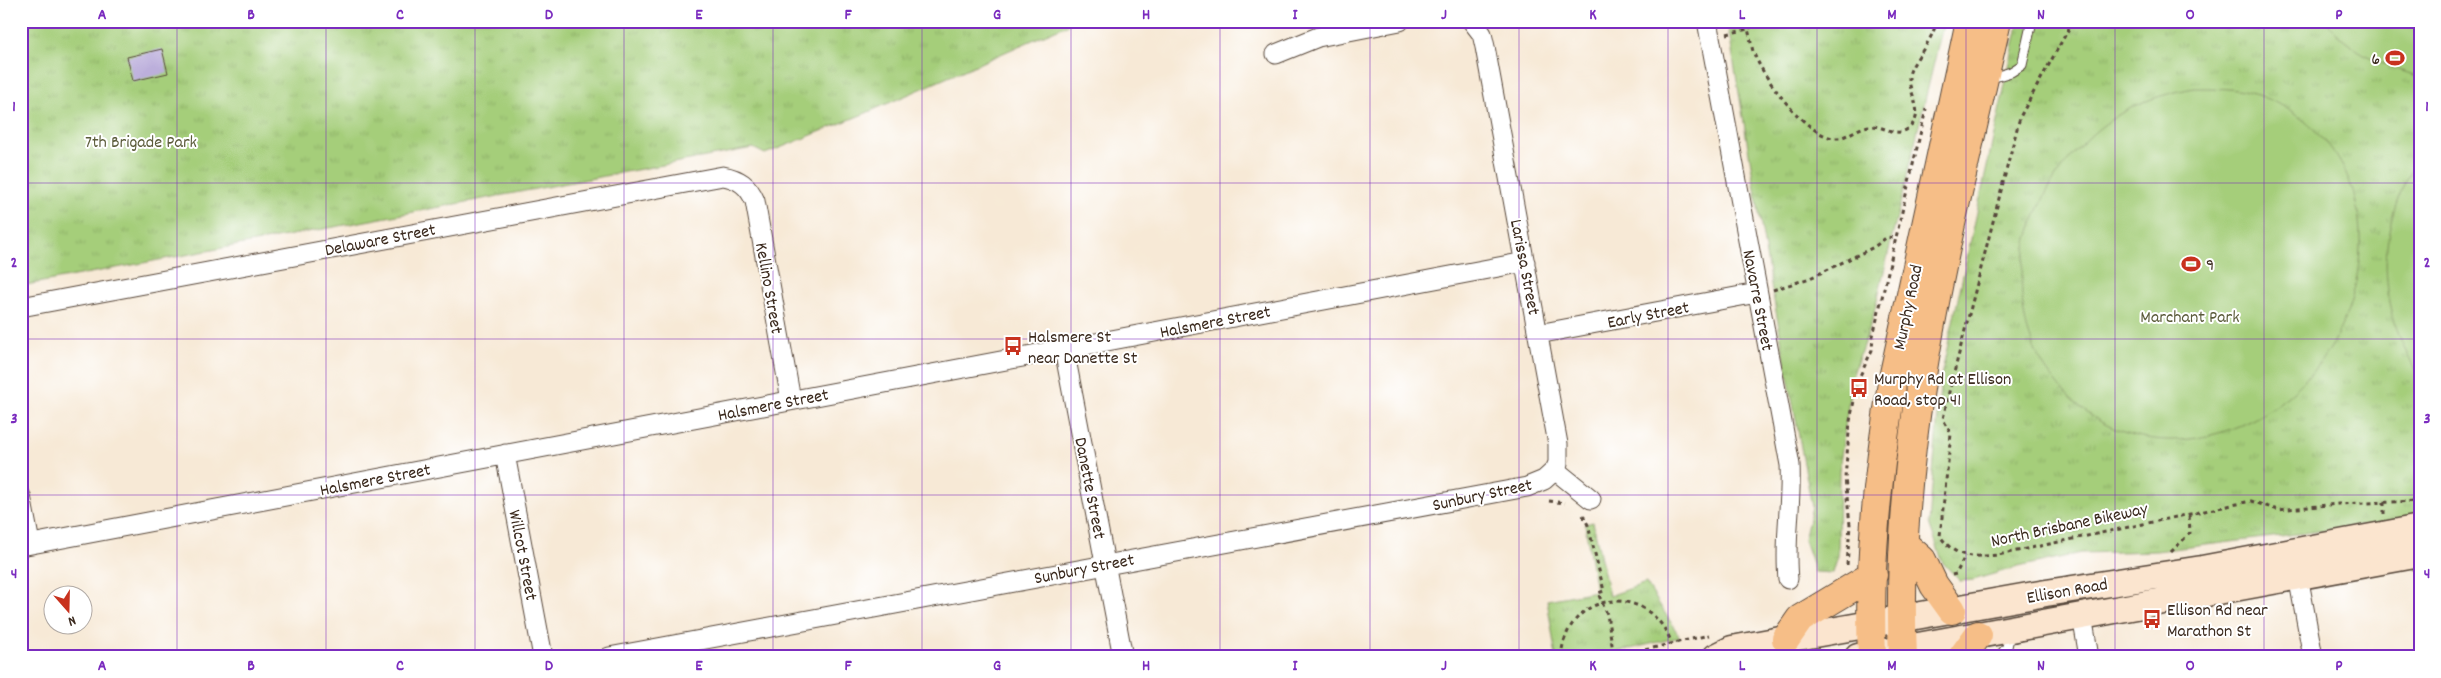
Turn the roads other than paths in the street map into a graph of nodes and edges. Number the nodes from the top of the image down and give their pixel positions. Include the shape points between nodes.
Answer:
1 (1400, 21) edge
2 (1472, 21) edge
3 (1707, 21) edge
4 (1970, 21) edge
5 (1997, 21) edge
6 (2032, 21) edge
7 (1276, 54) dead end
8 (1984, 80) junction
9 (739, 180) joint
10 (1525, 262) junction
11 (1757, 293) junction
12 (21, 307) edge
13 (1538, 334) junction
14 (1064, 349) junction
15 (791, 400) junction
16 (505, 454) junction
17 (1554, 470) junction
18 (21, 496) edge
19 (1584, 504) road end
20 (2420, 528) edge
21 (26, 544) edge
22 (1904, 544) junction
23 (2420, 554) edge
24 (1106, 564) junction
25 (2296, 564) junction
26 (1873, 575) junction
27 (1788, 579) dead end
28 (1952, 610) junction
29 (2082, 616) junction
30 (1902, 619) junction
31 (1872, 624) junction
32 (2010, 629) junction
33 (1978, 635) junction
34 (1786, 639) junction
35 (1903, 653) edge
36 (1867, 656) edge
37 (543, 657) edge
38 (609, 657) edge
39 (1123, 657) edge
40 (1716, 657) edge
41 (1962, 657) edge
42 (1999, 657) edge
43 (2089, 657) edge
44 (2313, 657) edge

1 - 7 street via 1318,37
2 - 10 street, Larissa Street via 1482,34 1485,46
3 - 11 street, Navarre Street
4 - 26 main road, Murphy Road via 1892,382 1883,443
5 - 8 main road, Murphy Road
6 - 8 lane via 2022,65
8 - 22 main road, Murphy Road via 1928,331 1914,422
9 - 12 street, Delaware Street via 715,177
9 - 15 street, Kellino Street via 751,192 754,201
10 - 13 street, Larissa Street
10 - 14 street, Halsmere Street
11 - 13 street, Early Street
11 - 27 street, Navarre Street via 1790,465 1785,544
13 - 17 street, Larissa Street via 1558,444 1558,463
14 - 15 street, Halsmere Street
14 - 24 street, Danette Street
15 - 16 street, Halsmere Street
16 - 21 street, Halsmere Street
16 - 37 street, Willcot Street
17 - 19 street
17 - 24 street, Sunbury Street via 1544,480 1527,487
18 - 21 street
20 - 25 main road, Ellison Road
22 - 28 main road via 1922,560 1934,585
22 - 30 main road, Murphy Road
23 - 25 main road, Ellison Road
24 - 38 street, Sunbury Street
24 - 39 street, Danette Street
25 - 28 main road, Ellison Road via 2202,569
25 - 29 main road, Ellison Road
25 - 44 street
26 - 31 main road, Murphy Road
26 - 34 main road via 1800,619
28 - 30 main road, Ellison Road
29 - 32 main road, Ellison Road
29 - 43 street
30 - 31 main road, Ellison Road
30 - 35 main road, Murphy Road
31 - 34 main road, Ellison Road
31 - 36 main road, Murphy Road
32 - 33 main road, Ellison Road
32 - 42 lane via 2007,647
33 - 35 main road, Ellison Road
33 - 41 main road
34 - 40 main road, Ellison Road via 1732,649
35 - 36 main road, Ellison Road

